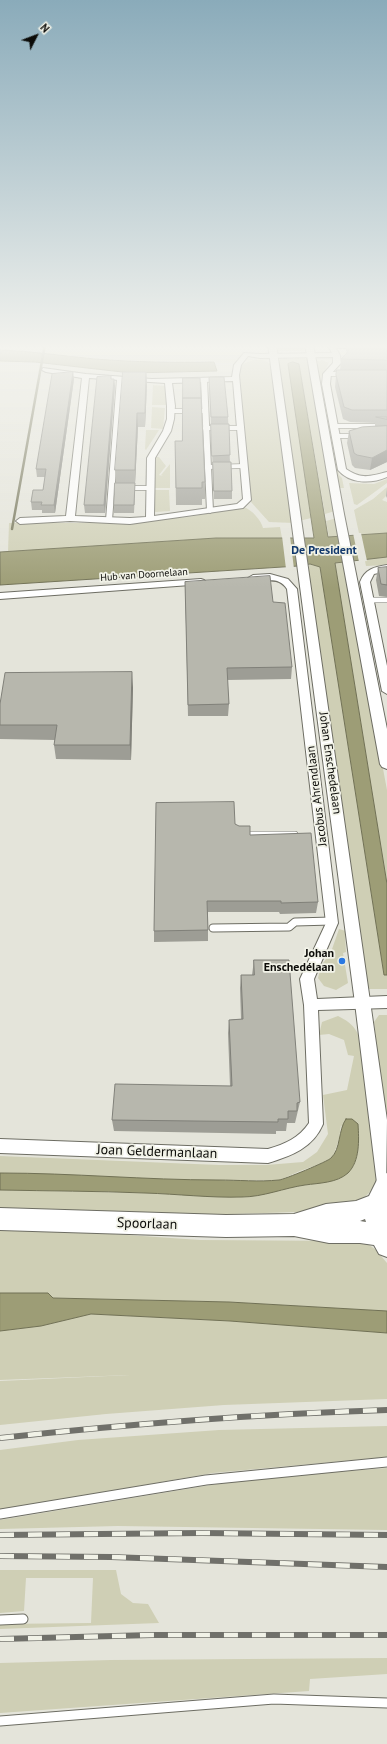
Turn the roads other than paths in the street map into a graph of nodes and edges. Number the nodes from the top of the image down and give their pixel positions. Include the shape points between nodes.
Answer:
1 (80, 425) edge
2 (117, 425) edge
3 (169, 425) edge
4 (284, 425) edge
5 (323, 425) edge
6 (334, 426) joint
7 (387, 426) edge
8 (206, 428) joint
9 (242, 428) joint
10 (336, 436) junction
11 (365, 436) edge
12 (245, 466) junction
13 (207, 467) junction
14 (387, 474) edge
15 (122, 488) edge
16 (150, 488) junction
17 (210, 511) junction
18 (70, 518) junction
19 (150, 518) junction
20 (109, 520) junction
21 (20, 521) dead end
22 (387, 568) edge
23 (246, 578) edge
24 (214, 581) edge
25 (0, 596) edge
26 (368, 600) junction
27 (387, 600) edge
28 (387, 691) edge
29 (387, 764) edge
30 (239, 834) edge
31 (298, 834) edge
32 (332, 921) junction
33 (213, 928) dead end
34 (387, 1002) edge
35 (363, 1003) junction
36 (311, 1005) junction
37 (0, 1146) edge
38 (386, 1183) edge
39 (376, 1204) junction
40 (0, 1219) edge
41 (294, 1225) junction
42 (384, 1241) edge
43 (387, 1462) edge
44 (0, 1514) edge
45 (23, 1619) dead end
46 (0, 1620) edge
47 (387, 1703) edge
48 (0, 1721) edge

1 - 18 street
2 - 20 street via 114,488
3 - 16 street via 151,458
4 - 35 street, Johan Enschedelaan
5 - 29 street
6 - 7 lane
6 - 10 street
8 - 9 lane
8 - 13 street
9 - 12 street
10 - 11 lane
10 - 14 street via 342,470 351,477 370,480
12 - 13 lane
12 - 17 street via 245,503
13 - 17 street
15 - 16 lane
16 - 19 street
17 - 19 street
18 - 20 street
18 - 21 street
19 - 20 street via 130,521
22 - 26 street via 372,571 366,576
23 - 32 street, Jacobus Ahrendlaan via 280,578 288,582 292,589 317,834
24 - 25 street, Hub van Doornelaan
26 - 27 lane
26 - 28 street
30 - 31 lane
32 - 33 lane via 295,922 289,928
32 - 36 street via 307,979
34 - 35 street
35 - 36 street
35 - 38 street, Johan Enschedelaan
36 - 37 street, Joan Geldermanlaan via 316,1124 309,1136 292,1149 268,1156
38 - 39 main road
39 - 41 main road, Spoorlaan via 356,1212 326,1215
39 - 42 main road via 376,1220
40 - 41 main road, Spoorlaan via 226,1226
41 - 42 main road, Spoorlaan via 329,1232 360,1232
43 - 44 lane via 206,1480
45 - 46 lane
47 - 48 lane via 274,1699

